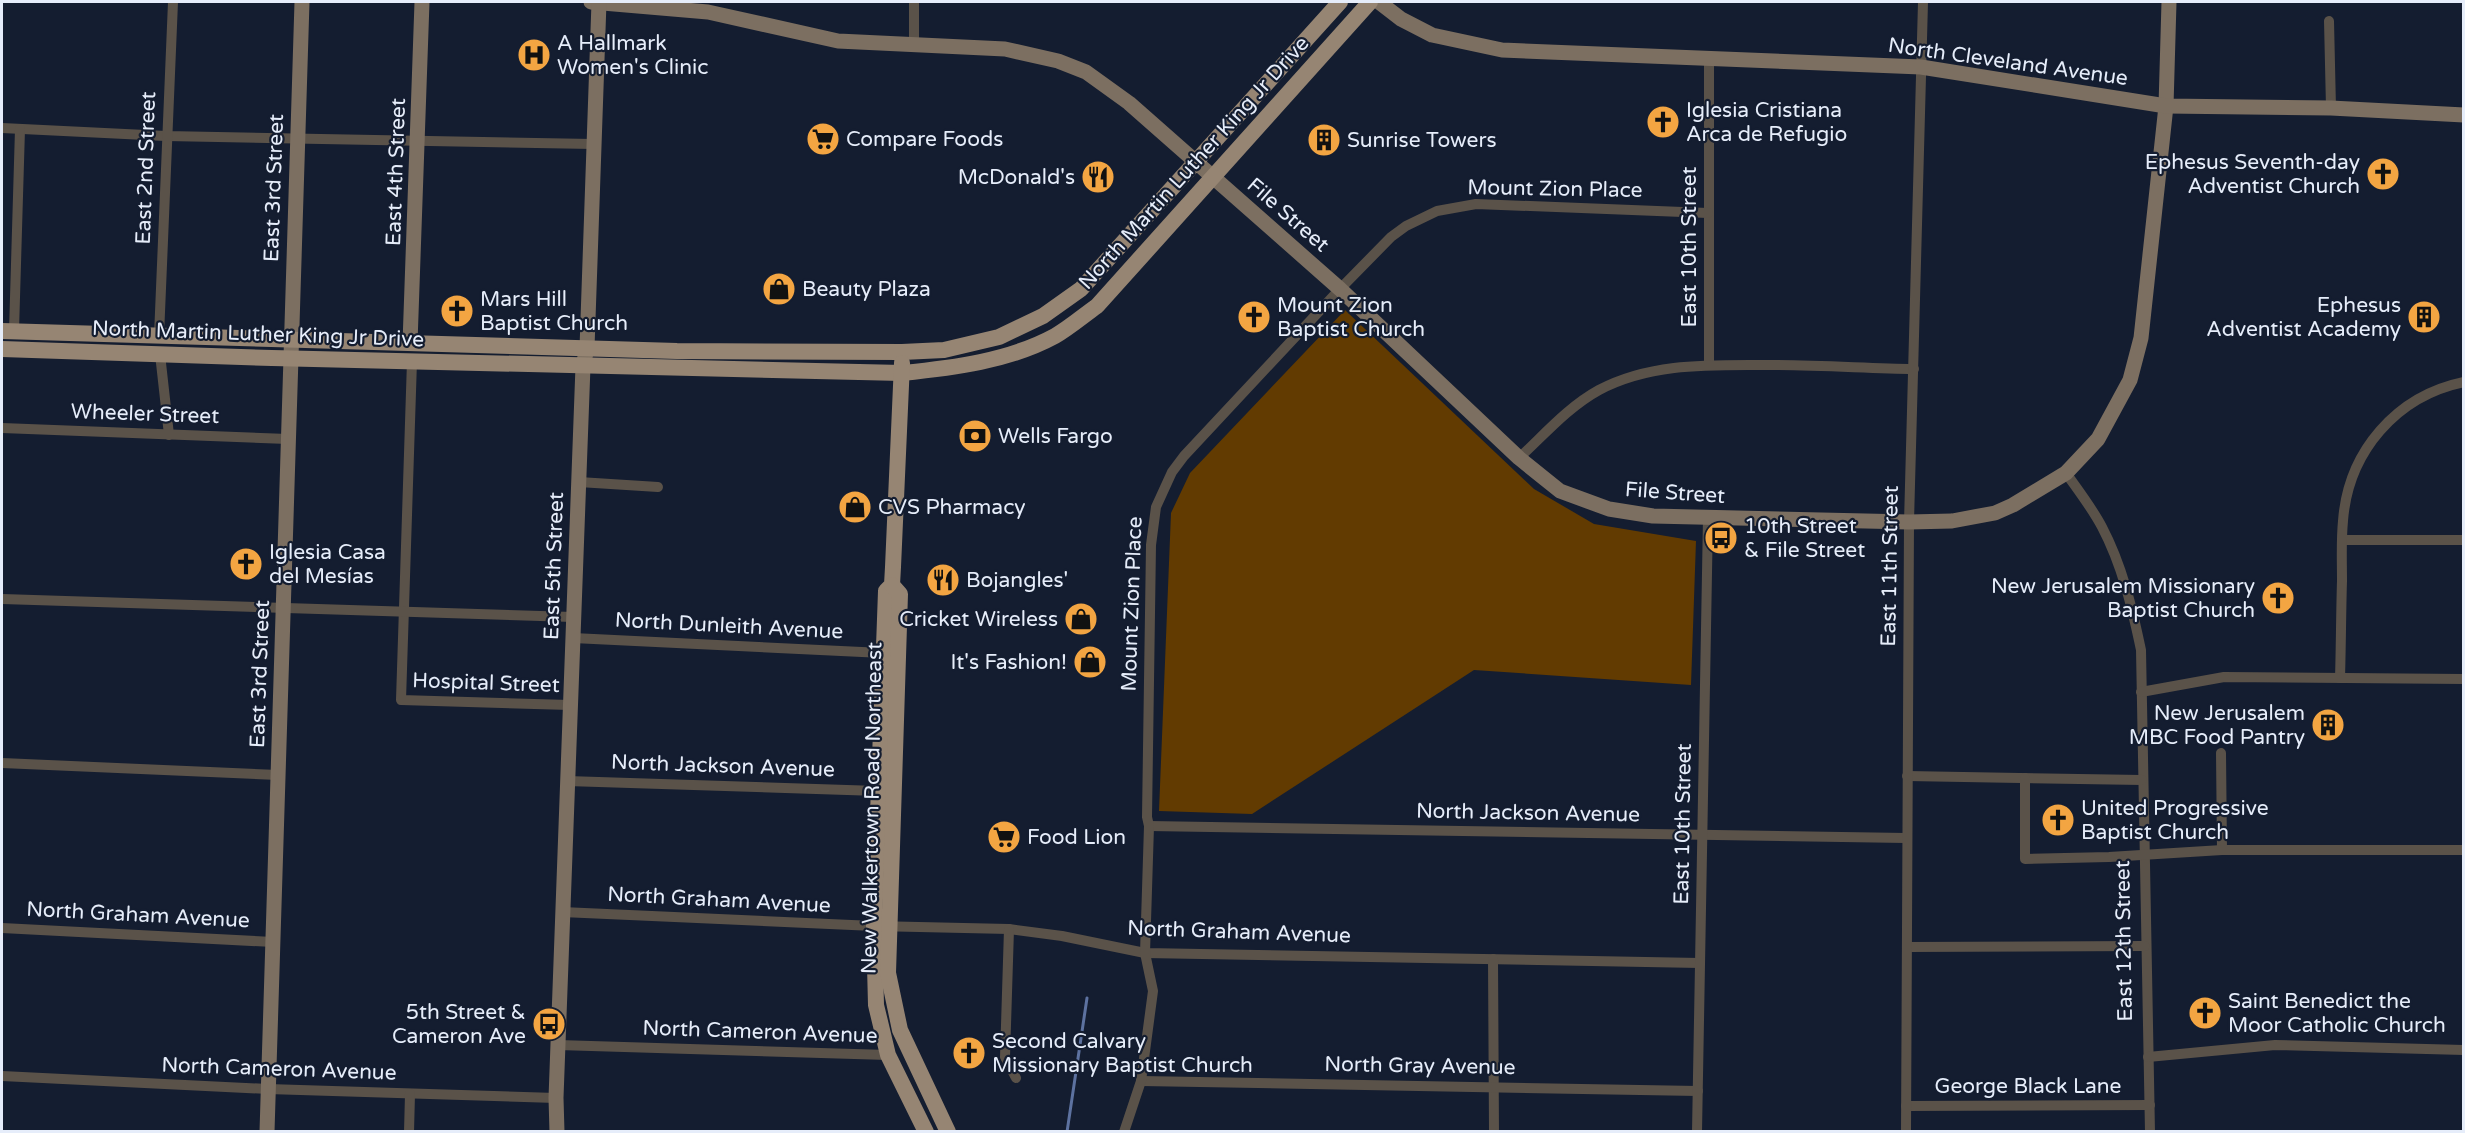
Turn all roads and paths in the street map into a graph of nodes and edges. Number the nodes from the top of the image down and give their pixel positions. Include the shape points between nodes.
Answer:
1 (172, 2) edge
2 (302, 2) edge
3 (422, 2) edge
4 (591, 2) edge
5 (599, 2) edge
6 (914, 2) edge
7 (1340, 2) edge
8 (1371, 2) edge
9 (1379, 2) edge
10 (1923, 2) edge
11 (2169, 2) edge
12 (2329, 21) dead end
13 (914, 45) junction
14 (1709, 58) junction
15 (1921, 67) junction
16 (2166, 106) junction
17 (2331, 108) junction
18 (2463, 115) edge
19 (2, 128) edge
20 (20, 129) junction
21 (166, 136) junction
22 (297, 138) junction
23 (418, 140) junction
24 (593, 144) junction
25 (1197, 161) junction
26 (1214, 177) junction
27 (1708, 213) junction
28 (1340, 289) junction
29 (8, 331) edge
30 (159, 336) junction
31 (290, 340) junction
32 (410, 343) junction
33 (587, 348) junction
34 (2, 349) edge
35 (903, 352) junction
36 (160, 354) junction
37 (290, 358) junction
38 (412, 361) junction
39 (1709, 364) junction
40 (584, 366) junction
41 (1914, 369) junction
42 (902, 372) junction
43 (2463, 382) edge
44 (2, 428) edge
45 (169, 435) junction
46 (288, 439) junction
47 (1519, 458) junction
48 (2066, 473) junction
49 (579, 482) junction
50 (658, 487) dead end
51 (1708, 517) junction
52 (1909, 522) junction
53 (2342, 540) junction
54 (2463, 540) edge
55 (892, 585) junction
56 (2, 599) edge
57 (283, 608) junction
58 (405, 612) junction
59 (573, 617) junction
60 (573, 638) junction
61 (883, 653) junction
62 (2340, 678) junction
63 (2463, 679) edge
64 (2141, 692) junction
65 (570, 705) junction
66 (2222, 753) dead end
67 (2, 763) edge
68 (278, 775) junction
69 (1907, 776) junction
70 (2025, 778) junction
71 (2142, 780) junction
72 (567, 781) junction
73 (878, 791) junction
74 (1149, 826) junction
75 (1703, 836) junction
76 (1906, 838) junction
77 (2222, 850) junction
78 (2463, 850) edge
79 (2143, 855) junction
80 (562, 912) junction
81 (881, 926) junction
82 (2, 928) edge
83 (1009, 929) junction
84 (273, 942) junction
85 (2145, 946) junction
86 (1906, 947) junction
87 (1145, 953) junction
88 (1493, 959) junction
89 (1700, 963) junction
90 (558, 1045) junction
91 (2463, 1050) edge
92 (888, 1055) junction
93 (2148, 1057) junction
94 (2, 1076) edge
95 (1016, 1078) dead end
96 (1141, 1081) junction
97 (1495, 1087) junction
98 (268, 1089) junction
99 (1698, 1090) junction
100 (410, 1094) junction
101 (556, 1098) junction
102 (2150, 1105) junction
103 (1906, 1106) junction
104 (946, 1127) edge
105 (267, 1131) edge
106 (409, 1131) edge
107 (557, 1131) edge
108 (926, 1131) edge
109 (1124, 1131) edge
110 (1494, 1131) edge
111 (1697, 1131) edge
112 (1906, 1131) edge
113 (2150, 1131) edge

1 - 21 street, East 2nd Street
2 - 22 street, East 3rd Street
3 - 23 street, East 4th Street
4 - 5 street
5 - 13 street via 708,12 838,41
5 - 24 street, East 5th Street
6 - 13 street
7 - 25 main road, North Martin Luther King Jr Drive
8 - 26 main road, North Martin Luther King Jr Drive
9 - 14 street, North Cleveland Avenue via 1432,36 1502,50
10 - 15 street, East 11th Street
11 - 16 street
12 - 17 street
13 - 25 street via 1005,49 1086,72 1126,100
14 - 15 street, North Cleveland Avenue
14 - 27 street, East 10th Street
15 - 16 street, North Cleveland Avenue
15 - 41 street, East 11th Street
16 - 17 street, North Cleveland Avenue
16 - 48 street via 2136,362 2122,398 2098,439
17 - 18 street, North Cleveland Avenue
19 - 20 street
20 - 21 street
20 - 29 street
21 - 22 street
21 - 30 street, East 2nd Street
22 - 23 street
22 - 31 street, East 3rd Street
23 - 24 street
23 - 32 street, East 4th Street
24 - 33 street, East 5th Street
25 - 26 street
25 - 35 main road, North Martin Luther King Jr Drive via 1082,289 1043,316 999,337 944,350
26 - 28 street, File Street
26 - 42 main road, North Martin Luther King Jr Drive via 1097,306 1054,336 1005,356 948,369
27 - 28 street, Mount Zion Place via 1534,205 1456,207 1437,211 1406,226
27 - 39 street, East 10th Street
28 - 47 street, File Street
28 - 74 street, Mount Zion Place via 1184,456 1156,507 1150,557
29 - 30 main road, North Martin Luther King Jr Drive
30 - 31 main road, North Martin Luther King Jr Drive
31 - 32 main road, North Martin Luther King Jr Drive
31 - 37 street, East 3rd Street
32 - 33 main road, North Martin Luther King Jr Drive
33 - 35 main road, North Martin Luther King Jr Drive
33 - 40 street, East 5th Street
34 - 36 main road, North Martin Luther King Jr Drive
35 - 42 main road, New Walkertown Road Northeast
36 - 37 main road, North Martin Luther King Jr Drive
36 - 45 street
37 - 38 main road, North Martin Luther King Jr Drive
37 - 46 street, East 3rd Street
38 - 40 main road, North Martin Luther King Jr Drive
38 - 58 street
39 - 41 street
39 - 47 street via 1665,369 1614,383 1580,403
40 - 42 main road, North Martin Luther King Jr Drive
40 - 49 street, East 5th Street
41 - 52 street, East 11th Street
42 - 55 main road, New Walkertown Road Northeast
43 - 53 street via 2415,400 2372,439 2353,473
44 - 45 street, Wheeler Street
45 - 46 street, Wheeler Street
46 - 57 street, East 3rd Street
47 - 51 street, File Street via 1560,491 1609,509 1653,516
48 - 52 street, File Street via 1995,513 1952,521
48 - 64 street, East 12th Street via 2101,525 2118,562 2141,650
49 - 50 street
49 - 59 street, East 5th Street
51 - 52 street, File Street
51 - 75 street, East 10th Street
52 - 69 street, East 11th Street
53 - 54 street
53 - 62 street
55 - 61 main road, New Walkertown Road Northeast via 886,591
55 - 81 main road, New Walkertown Road Northeast via 900,594
56 - 57 street
57 - 58 street
57 - 68 street, East 3rd Street
58 - 59 street
58 - 65 street, Hospital Street via 401,700
59 - 60 street, East 5th Street
60 - 61 street, North Dunleith Avenue
60 - 65 street, East 5th Street
61 - 73 main road, New Walkertown Road Northeast
62 - 63 street
62 - 64 street via 2224,677
64 - 71 street, East 12th Street
65 - 72 street, East 5th Street
66 - 77 street
67 - 68 street
68 - 84 street, East 3rd Street
69 - 70 street
69 - 76 street, East 11th Street
70 - 71 street
70 - 79 street via 2025,859
71 - 79 street, East 12th Street
72 - 73 street, North Jackson Avenue
72 - 80 street, East 5th Street
73 - 81 main road, New Walkertown Road Northeast
74 - 75 street, North Jackson Avenue
74 - 87 street, Mount Zion Place
75 - 76 street, North Jackson Avenue
75 - 89 street, East 10th Street
76 - 86 street, East 11th Street
77 - 78 street
77 - 79 street
79 - 85 street, East 12th Street
80 - 81 street, North Graham Avenue
80 - 90 street, East 5th Street
81 - 83 street, North Graham Avenue
81 - 92 main road, New Walkertown Road Northeast via 876,1005
81 - 104 main road, New Walkertown Road Northeast via 900,1030
82 - 84 street, North Graham Avenue
83 - 87 street, North Graham Avenue
83 - 95 street via 1005,1057
84 - 98 street, East 3rd Street
85 - 86 street
85 - 93 street, East 12th Street
86 - 103 street, East 11th Street
87 - 88 street, North Graham Avenue
87 - 96 street, Mount Zion Place via 1153,991
88 - 89 street, North Graham Avenue
88 - 97 street
89 - 99 street, East 10th Street
90 - 92 street, North Cameron Avenue
90 - 101 street, East 5th Street
91 - 93 street via 2275,1045
92 - 104 main road via 904,1066 933,1122
92 - 108 main road, New Walkertown Road Northeast
93 - 102 street, East 12th Street
94 - 98 street, North Cameron Avenue
96 - 97 street, North Gray Avenue
96 - 109 street, Mount Zion Place
97 - 99 street, North Gray Avenue
97 - 110 street
98 - 100 street, North Cameron Avenue
98 - 105 street, East 3rd Street
99 - 111 street, East 10th Street
100 - 101 street, North Cameron Avenue
100 - 106 street
101 - 107 street, East 5th Street
102 - 103 street, George Black Lane
102 - 113 street, East 12th Street
103 - 112 street, East 11th Street

